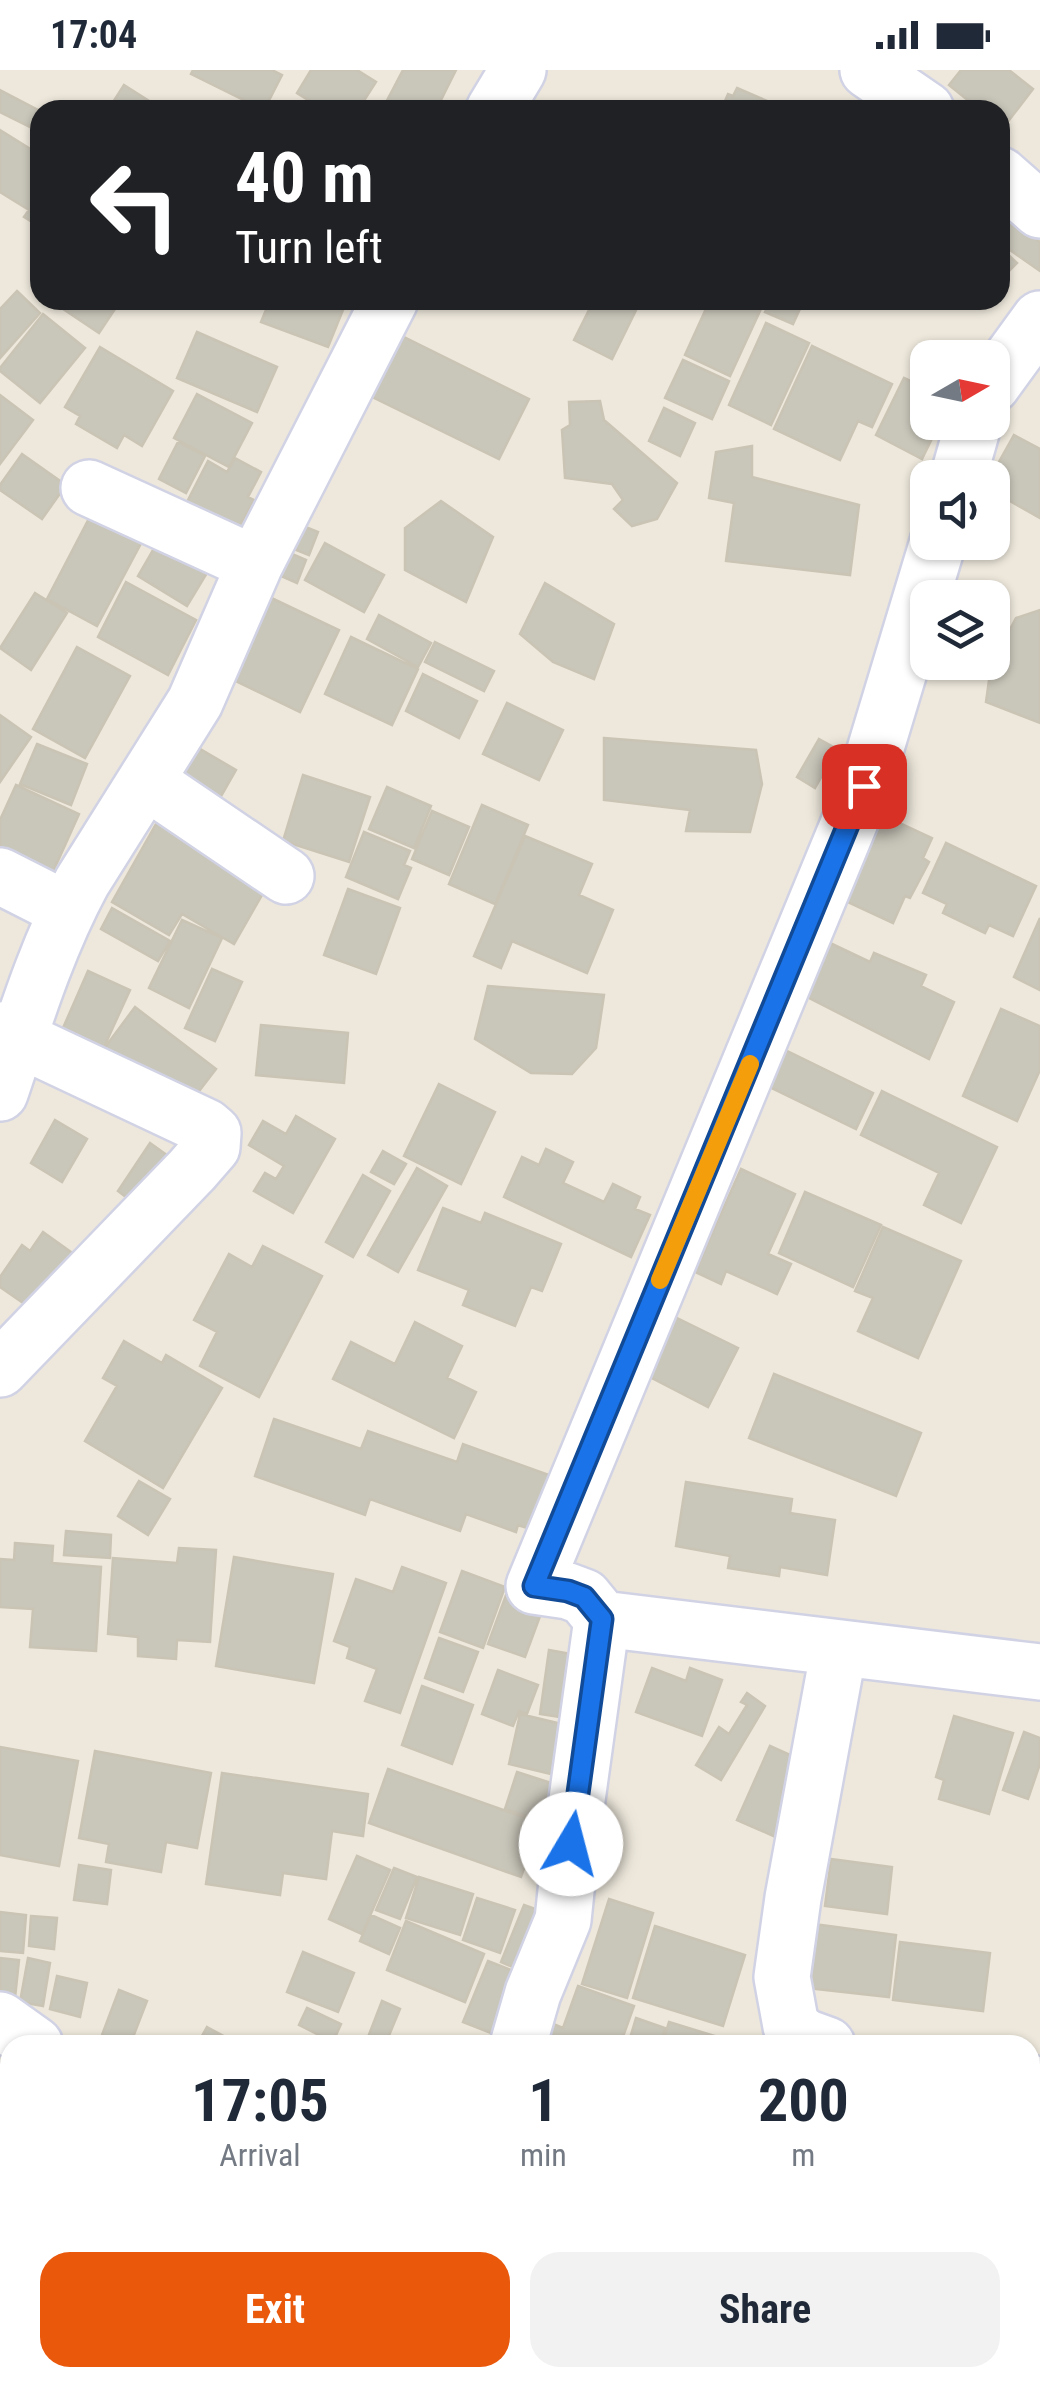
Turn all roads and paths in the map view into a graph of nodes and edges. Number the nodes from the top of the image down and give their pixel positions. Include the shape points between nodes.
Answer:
1 (518, 70) edge
2 (868, 70) edge
3 (948, 70) edge
4 (500, 100) edge
5 (911, 100) edge
6 (931, 100) edge
7 (1010, 184) edge
8 (1040, 210) edge
9 (385, 310) edge
10 (1040, 320) edge
11 (1010, 361) edge
12 (89, 488) dead end
13 (933, 560) edge
14 (255, 564) junction
15 (146, 781) junction
16 (0, 876) edge
17 (286, 876) dead end
18 (67, 910) junction
19 (9, 1034) edge
20 (0, 1093) edge
21 (0, 1369) edge
22 (602, 1619) junction
23 (840, 1649) junction
24 (1040, 1672) edge
25 (0, 2020) edge
26 (21, 2035) edge
27 (521, 2035) edge
28 (803, 2035) edge

1 - 4 street
2 - 5 street
3 - 6 street
7 - 8 street
9 - 14 street
10 - 11 street
12 - 14 street
13 - 22 street via 864,786 534,1586 584,1597
14 - 15 street via 195,702
15 - 17 street
15 - 18 street
16 - 18 street
18 - 19 street
19 - 20 street
19 - 21 street via 214,1134 212,1147 192,1170
22 - 23 street
22 - 27 street via 563,1920
23 - 24 street
23 - 28 street via 782,1977 792,2026
25 - 26 street

